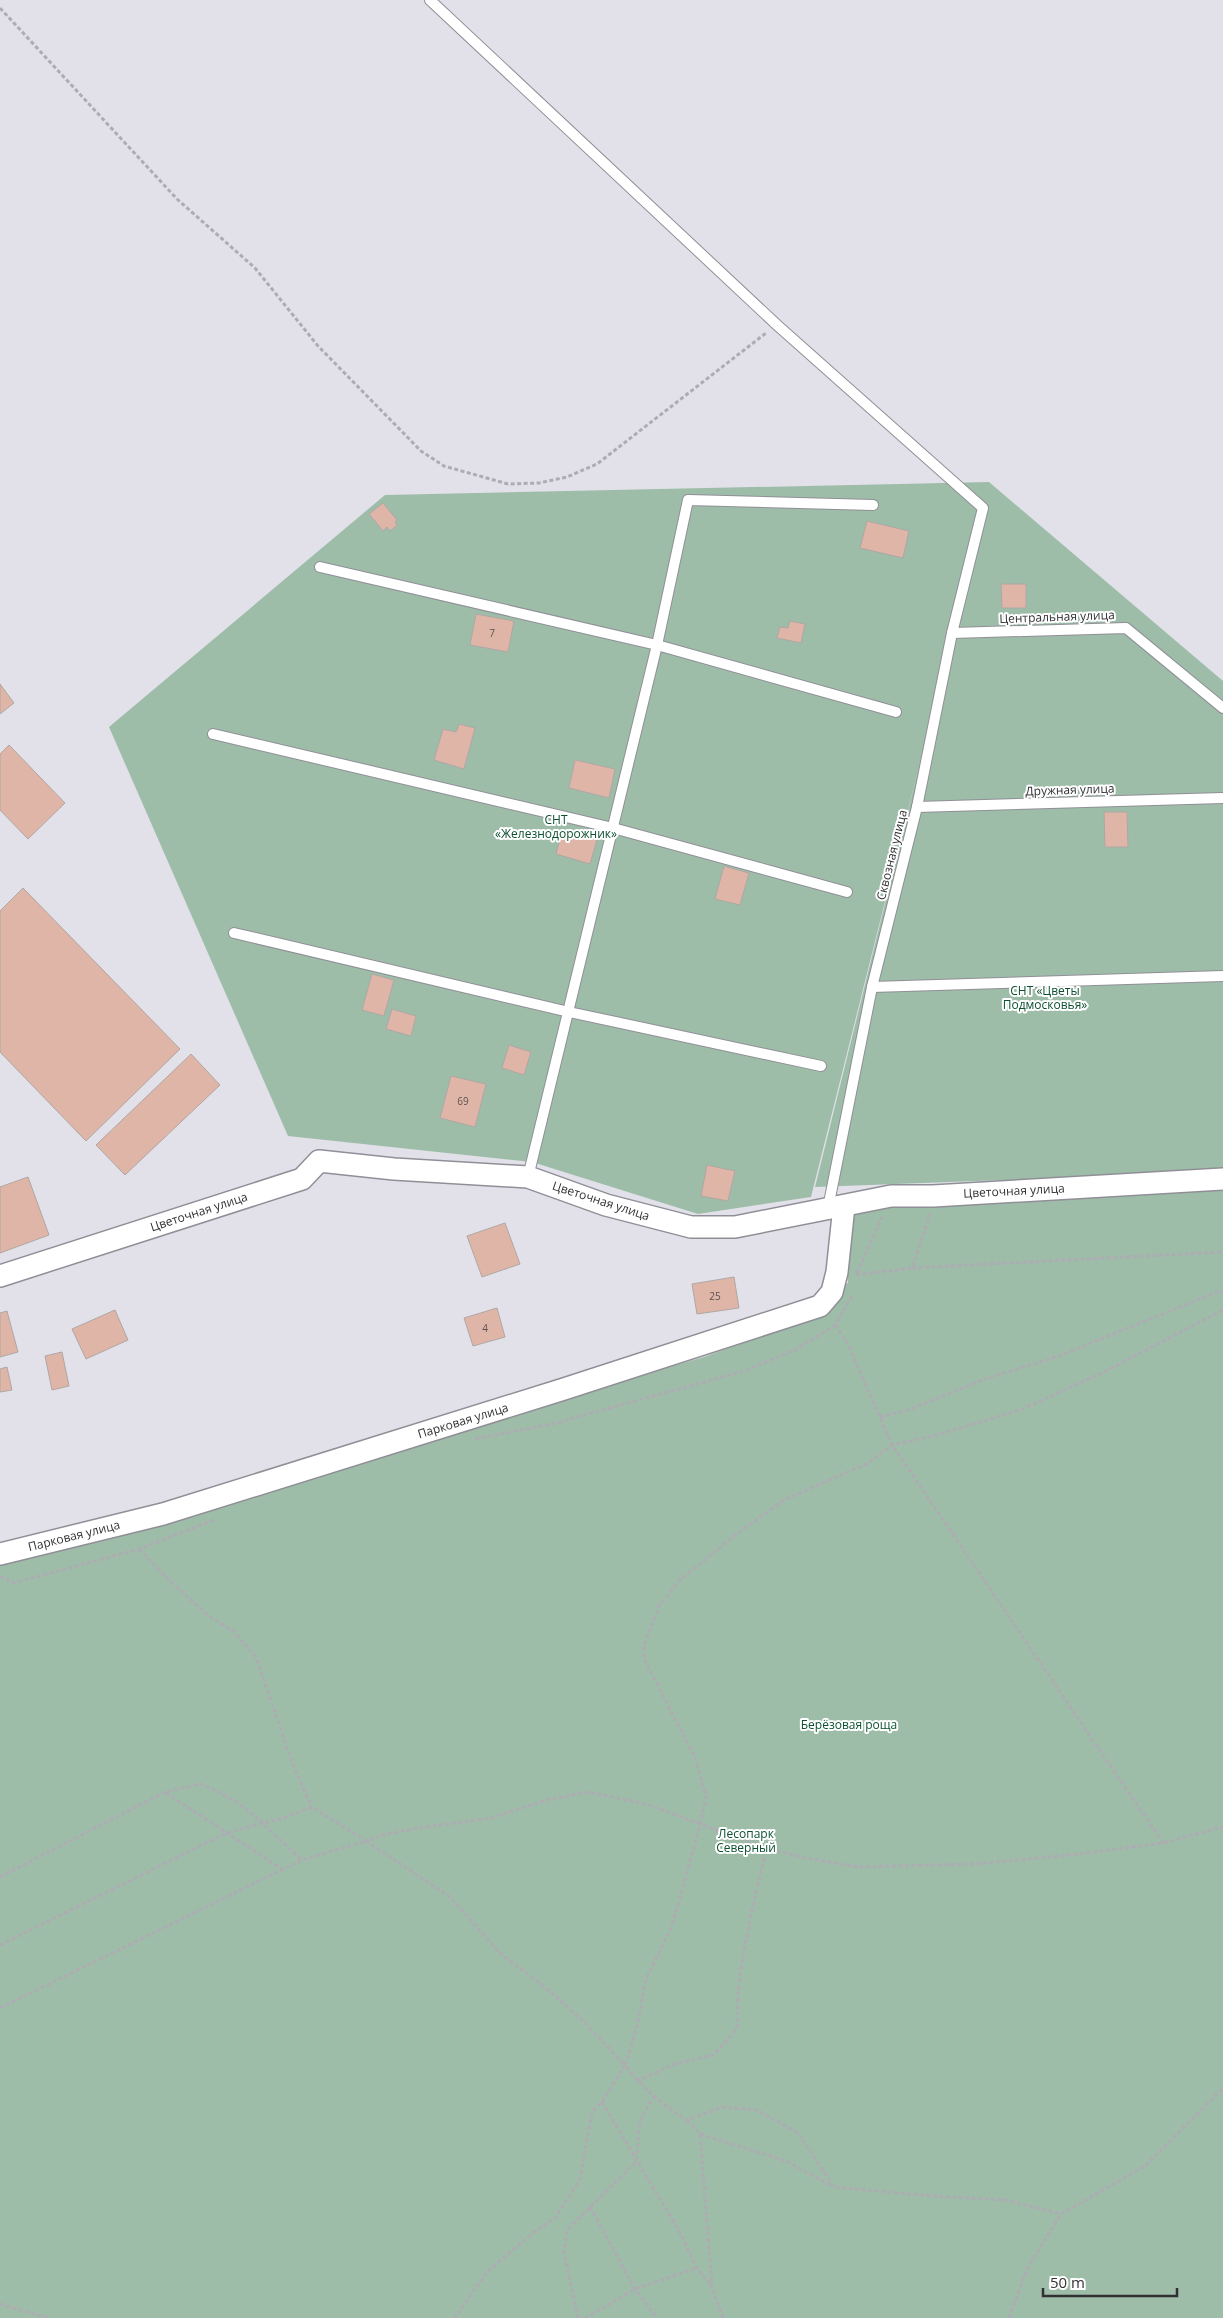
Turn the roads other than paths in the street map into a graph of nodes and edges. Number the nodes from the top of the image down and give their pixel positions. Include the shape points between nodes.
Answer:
1 (430, 0) edge
2 (873, 505) dead end
3 (320, 567) dead end
4 (952, 633) junction
5 (657, 645) junction
6 (1223, 708) edge
7 (896, 712) dead end
8 (213, 734) dead end
9 (1223, 798) edge
10 (917, 807) junction
11 (613, 828) junction
12 (847, 892) dead end
13 (234, 933) dead end
14 (1223, 976) edge
15 (872, 987) junction
16 (569, 1012) junction
17 (821, 1066) dead end
18 (528, 1177) junction
19 (1223, 1179) edge
20 (836, 1207) junction
21 (0, 1276) edge
22 (0, 1554) edge

1 - 4 lane, Сквозная улица via 777,325 983,508
2 - 5 lane via 688,500
3 - 5 lane
4 - 6 lane, Центральная улица via 1126,628
4 - 10 lane, Сквозная улица
5 - 7 lane
5 - 11 lane
8 - 11 lane
9 - 10 lane, Дружная улица
10 - 15 lane, Сквозная улица
11 - 12 lane
11 - 16 lane
13 - 16 lane
14 - 15 lane
15 - 20 lane, Сквозная улица
16 - 17 lane
16 - 18 lane
18 - 20 street, Цветочная улица via 606,1205 691,1227 735,1227
18 - 21 street, Цветочная улица via 319,1161 302,1179
19 - 20 street, Цветочная улица via 891,1196
20 - 22 street, Парковая улица via 837,1272 832,1292 820,1306 564,1390 163,1514

